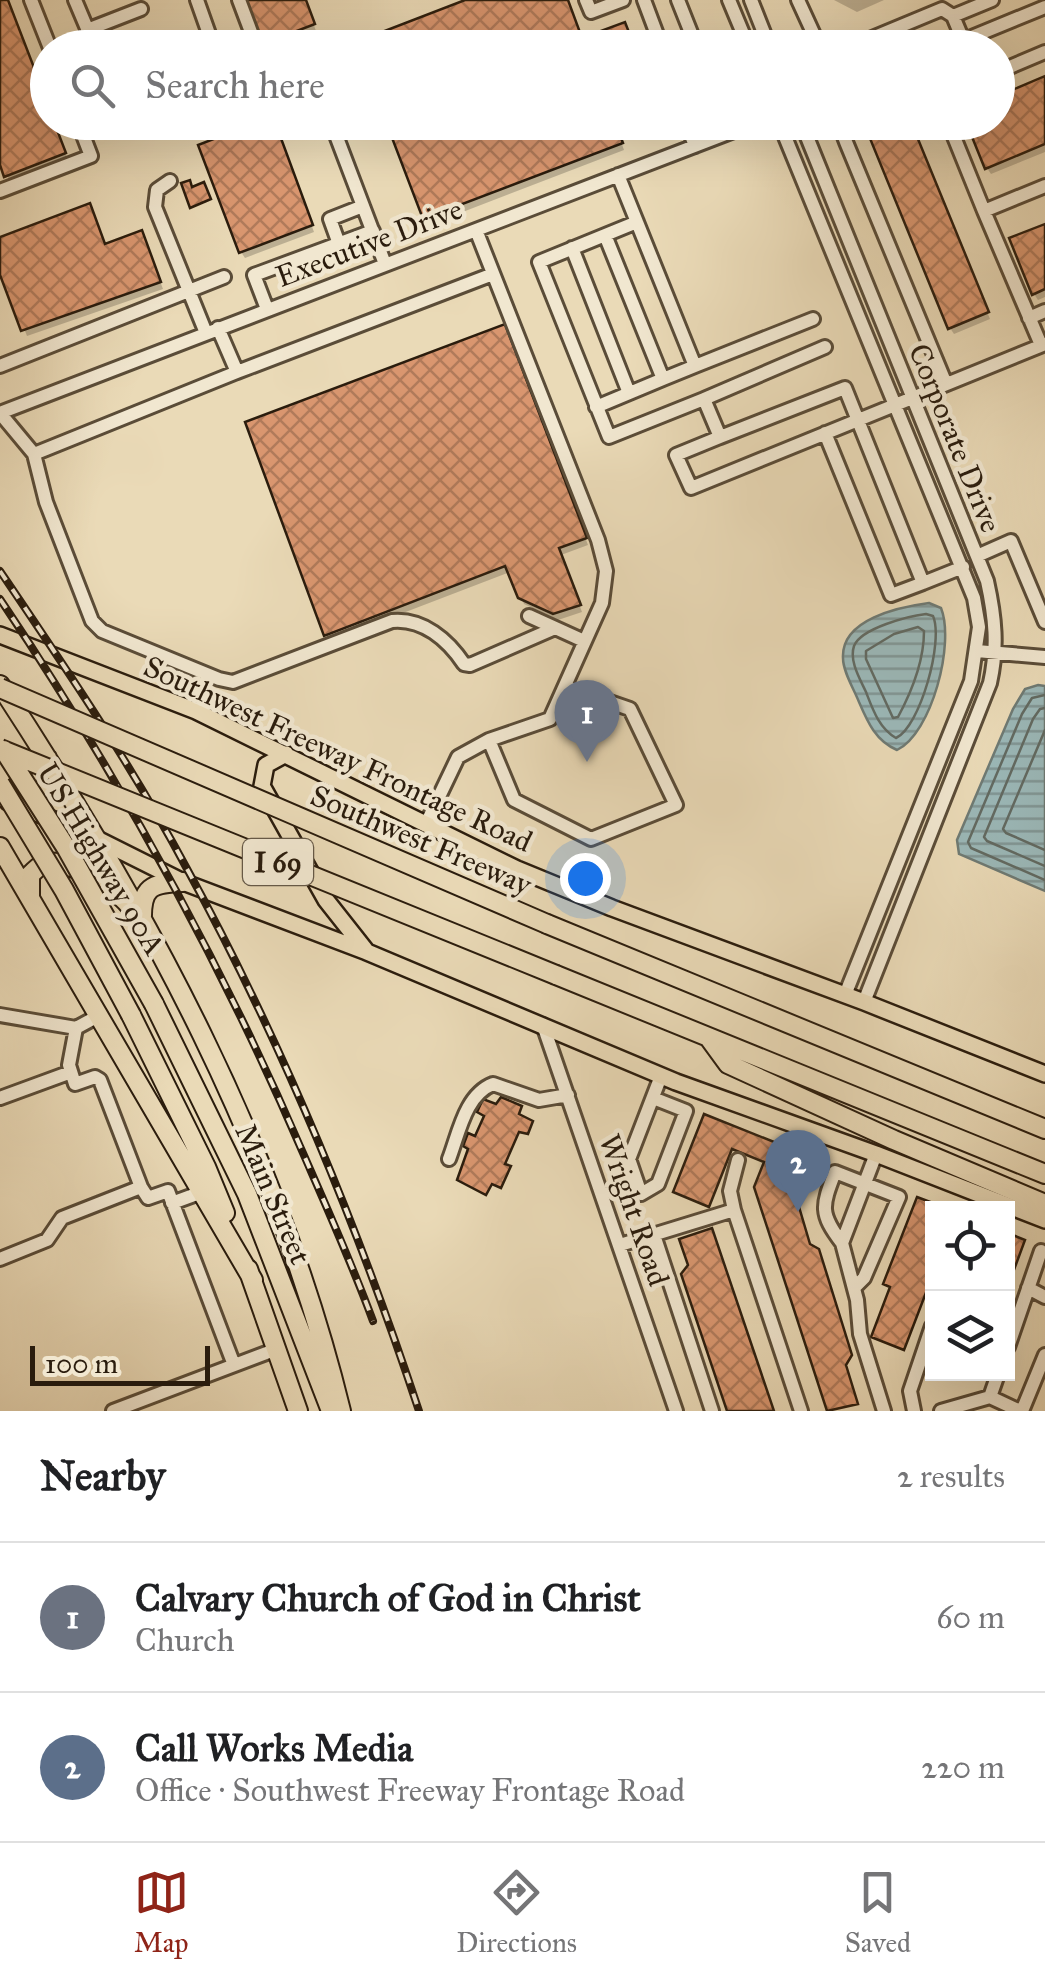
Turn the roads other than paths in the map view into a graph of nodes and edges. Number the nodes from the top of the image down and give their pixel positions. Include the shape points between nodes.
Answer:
1 (32, 0) edge
2 (75, 0) edge
3 (197, 0) edge
4 (239, 0) edge
5 (586, 0) edge
6 (623, 0) edge
7 (644, 0) edge
8 (678, 0) edge
9 (729, 0) edge
10 (751, 0) edge
11 (798, 0) edge
12 (992, 0) edge
13 (1045, 7) edge
14 (141, 9) dead end
15 (953, 16) junction
16 (43, 30) edge
17 (88, 30) joint
18 (208, 30) edge
19 (247, 30) edge
20 (655, 30) edge
21 (690, 30) edge
22 (742, 30) edge
23 (763, 30) edge
24 (812, 30) edge
25 (891, 30) edge
26 (958, 30) edge
27 (987, 30) edge
28 (1045, 52) edge
29 (1015, 65) edge
30 (85, 140) edge
31 (338, 140) edge
32 (693, 140) edge
33 (710, 140) edge
34 (786, 140) edge
35 (808, 140) edge
36 (846, 140) edge
37 (955, 140) edge
38 (695, 146) junction
39 (618, 175) junction
40 (170, 182) dead end
41 (1045, 186) edge
42 (0, 190) edge
43 (363, 206) junction
44 (984, 211) junction
45 (637, 222) junction
46 (476, 230) junction
47 (372, 231) junction
48 (605, 235) junction
49 (339, 244) junction
50 (572, 248) junction
51 (385, 264) junction
52 (494, 274) junction
53 (224, 278) dead end
54 (190, 292) junction
55 (267, 309) junction
56 (1045, 311) edge
57 (1029, 318) junction
58 (813, 319) dead end
59 (212, 330) junction
60 (1043, 344) edge
61 (825, 346) dead end
62 (0, 366) edge
63 (695, 366) junction
64 (237, 372) junction
65 (663, 379) junction
66 (946, 384) junction
67 (629, 393) junction
68 (704, 398) junction
69 (911, 398) junction
70 (893, 405) junction
71 (596, 407) junction
72 (0, 413) edge
73 (857, 420) junction
74 (825, 433) junction
75 (720, 437) junction
76 (34, 454) junction
77 (977, 556) junction
78 (963, 567) junction
79 (923, 583) junction
80 (529, 616) dead end
81 (1045, 622) edge
82 (555, 628) junction
83 (0, 634) edge
84 (584, 641) junction
85 (977, 650) junction
86 (996, 654) junction
87 (1045, 657) edge
88 (0, 686) edge
89 (566, 686) junction
90 (489, 740) junction
91 (0, 746) edge
92 (286, 754) junction
93 (47, 757) junction
94 (0, 784) edge
95 (0, 798) edge
96 (426, 824) junction
97 (98, 839) junction
98 (0, 848) edge
99 (183, 882) junction
100 (30, 900) junction
101 (142, 922) junction
102 (366, 952) junction
103 (845, 995) junction
104 (864, 1002) junction
105 (154, 1004) joint
106 (0, 1014) edge
107 (100, 1015) junction
108 (130, 1015) joint
109 (543, 1025) junction
110 (76, 1028) junction
111 (709, 1038) junction
112 (72, 1072) junction
113 (1045, 1074) edge
114 (661, 1076) junction
115 (568, 1095) junction
116 (0, 1098) edge
117 (653, 1098) junction
118 (1045, 1126) edge
119 (876, 1154) junction
120 (449, 1160) dead end
121 (738, 1160) dead end
122 (1045, 1174) edge
123 (864, 1183) junction
124 (141, 1187) junction
125 (202, 1192) junction
126 (172, 1203) junction
127 (1045, 1204) edge
128 (734, 1210) junction
129 (1045, 1220) edge
130 (654, 1235) junction
131 (842, 1243) junction
132 (620, 1245) junction
133 (1041, 1251) dead end
134 (0, 1258) edge
135 (253, 1280) junction
136 (854, 1288) junction
137 (1028, 1288) junction
138 (1045, 1296) edge
139 (1015, 1326) edge
140 (925, 1347) edge
141 (276, 1349) junction
142 (1045, 1354) edge
143 (234, 1365) junction
144 (996, 1381) edge
145 (990, 1398) junction
146 (113, 1411) edge
147 (298, 1411) edge
148 (331, 1411) edge
149 (341, 1411) edge
150 (676, 1411) edge
151 (712, 1411) edge
152 (801, 1411) edge
153 (884, 1411) edge
154 (914, 1411) edge
155 (941, 1411) edge
156 (1021, 1411) edge

1 - 16 street
2 - 17 street
3 - 18 street
4 - 19 street
5 - 6 street via 591,12
7 - 20 street
8 - 21 street
9 - 22 street
10 - 23 street
11 - 24 street
12 - 15 street
13 - 27 street
14 - 17 street
15 - 25 street via 942,9
15 - 26 street
28 - 29 street
30 - 42 street via 91,156
31 - 43 street
32 - 38 street
33 - 38 street, Executive Drive
34 - 70 street, Corporate Drive
35 - 69 street, Corporate Drive
36 - 66 street
37 - 44 street
38 - 39 street, Executive Drive
39 - 45 street
39 - 46 street, Executive Drive
40 - 54 street via 157,190 155,207
41 - 44 street
43 - 47 street
43 - 49 street via 330,218
44 - 57 street
45 - 48 street
45 - 63 street
46 - 51 street, Executive Drive
46 - 52 street
47 - 49 street
47 - 51 street
48 - 50 street
48 - 65 street
49 - 55 street via 254,275
50 - 67 street
50 - 71 street via 538,262
51 - 55 street, Executive Drive
52 - 64 street
52 - 84 street via 606,570 602,603
53 - 54 street
54 - 59 street
54 - 62 street
55 - 59 street, Executive Drive
56 - 57 street
57 - 60 street
58 - 63 street
59 - 64 street
59 - 72 street, Executive Drive
60 - 66 street
61 - 68 street
63 - 65 street
64 - 76 street
65 - 67 street
66 - 69 street
67 - 71 street
68 - 71 street via 609,437
68 - 75 street
69 - 70 street
69 - 77 street, Corporate Drive
70 - 73 street
70 - 78 street, Corporate Drive
72 - 76 street
73 - 74 street
73 - 75 street via 844,388
73 - 79 street
74 - 75 street via 691,488 676,455
74 - 79 street via 891,595
76 - 82 street via 92,620 220,679 233,682 392,620 407,619 449,642 470,665
77 - 81 street via 1011,542
77 - 86 street, Corporate Drive via 995,616
78 - 79 street
78 - 85 street, Corporate Drive via 979,627
80 - 82 street
82 - 84 street
83 - 92 main road, Southwest Freeway Frontage Road
84 - 89 street
85 - 86 street
85 - 103 street, Corporate Drive via 971,681
86 - 87 street
86 - 104 street, Corporate Drive
88 - 93 highway
88 - 118 highway, Southwest Freeway / I 69, bridge via 548,924
89 - 90 street via 550,719
89 - 90 street via 630,710 676,806 591,839 514,800
90 - 96 street via 458,757
91 - 105 highway, US Highway 90A, bridge
91 - 111 highway, I 69, bridge
92 - 96 main road, Southwest Freeway Frontage Road
92 - 102 main road via 266,766 262,786 326,900
93 - 95 highway via 49,780 41,794
93 - 97 highway
94 - 108 highway, US Highway 90A, bridge
95 - 97 main road
96 - 103 main road, Southwest Freeway Frontage Road via 612,908
97 - 99 main road
97 - 101 highway
98 - 100 highway
99 - 101 highway via 157,883 147,892
99 - 102 main road
100 - 101 highway via 30,875 57,862 121,895
100 - 107 highway
101 - 149 highway via 249,1134 322,1332
102 - 109 main road
103 - 104 main road, Southwest Freeway Frontage Road
104 - 113 main road, Southwest Freeway Frontage Road
105 - 148 highway, Main Street via 248,1194
106 - 110 street
107 - 110 street
107 - 125 highway
108 - 135 highway, Main Street
109 - 114 main road
109 - 115 street, Wright Road
110 - 112 street
111 - 122 highway, I 69
111 - 127 highway via 728,1064
112 - 116 street
112 - 124 street via 76,1084 100,1080
114 - 117 street
114 - 119 main road
115 - 120 street via 538,1100 493,1084 480,1089
115 - 132 street, Wright Road
117 - 117 street via 629,1159 641,1194 658,1184 686,1111
119 - 123 street
119 - 129 main road
121 - 128 street via 730,1190
123 - 131 street
123 - 131 street via 835,1172 822,1206
123 - 136 street via 899,1197
124 - 126 street via 148,1198 168,1192
124 - 134 street via 62,1218 48,1240
125 - 126 street
125 - 135 highway
126 - 143 street
128 - 130 street
128 - 152 street
130 - 132 street
130 - 151 street
131 - 136 street
132 - 150 street, Wright Road
133 - 137 street
135 - 141 highway, Main Street
136 - 153 street via 860,1334
137 - 138 street
137 - 139 street
140 - 154 street via 910,1391
141 - 143 street
141 - 147 highway, Main Street
142 - 156 street
143 - 146 street
144 - 145 street
145 - 155 street
145 - 156 street

